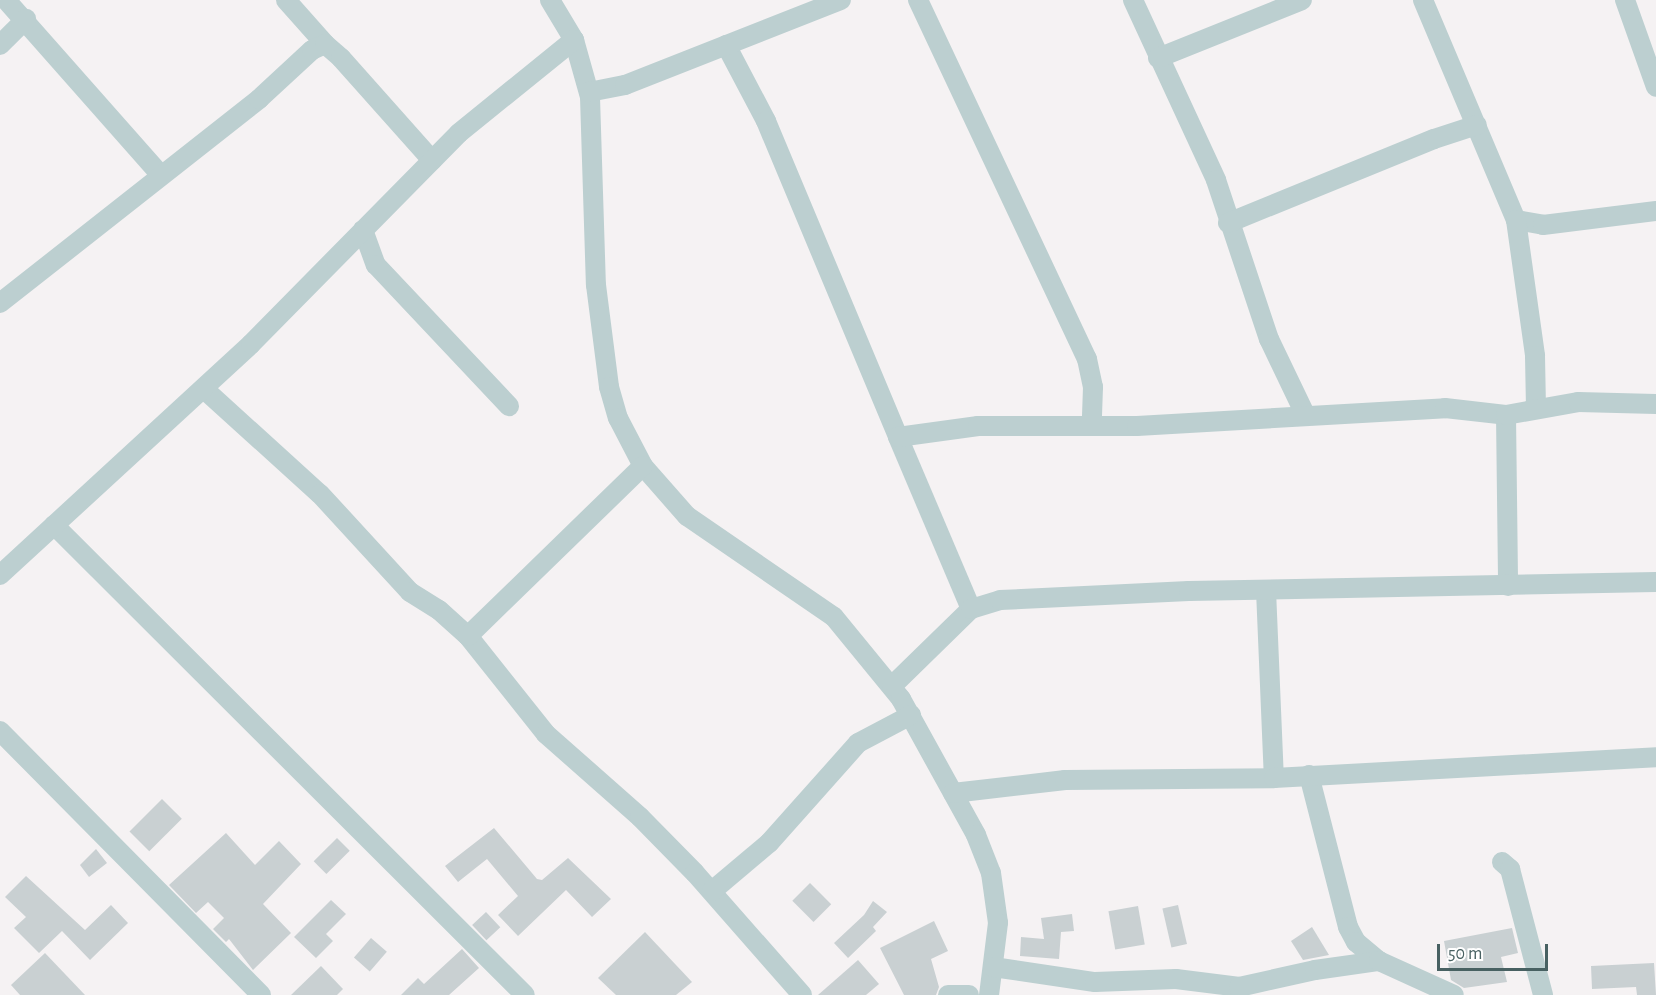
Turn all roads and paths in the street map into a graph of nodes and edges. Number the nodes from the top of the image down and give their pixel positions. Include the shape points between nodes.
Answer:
1 (6, 0) edge
2 (286, 0) edge
3 (841, 0) edge
4 (918, 0) edge
5 (1133, 0) edge
6 (1302, 0) edge
7 (1423, 0) edge
8 (1625, 0) edge
9 (557, 2) edge
10 (26, 20) junction
11 (574, 40) junction
12 (325, 44) junction
13 (0, 45) edge
14 (726, 45) junction
15 (1158, 58) junction
16 (1656, 87) edge
17 (589, 92) junction
18 (1477, 125) junction
19 (432, 160) junction
20 (160, 174) junction
21 (1656, 211) edge
22 (1516, 220) junction
23 (1228, 223) junction
24 (363, 230) junction
25 (0, 303) edge
26 (204, 389) junction
27 (1656, 404) edge
28 (510, 406) dead end
29 (1536, 407) junction
30 (1305, 414) junction
31 (1506, 415) junction
32 (1092, 425) junction
33 (898, 437) junction
34 (643, 466) junction
35 (54, 525) junction
36 (0, 575) edge
37 (1656, 582) edge
38 (1508, 586) junction
39 (1266, 590) junction
40 (971, 609) junction
41 (468, 636) junction
42 (892, 686) junction
43 (911, 715) junction
44 (0, 731) edge
45 (1656, 758) edge
46 (1309, 775) junction
47 (1274, 778) junction
48 (953, 793) junction
49 (1502, 862) dead end
50 (712, 891) junction
51 (1379, 961) junction
52 (993, 967) junction
53 (261, 995) edge
54 (525, 995) edge
55 (802, 995) edge
56 (948, 995) edge
57 (969, 995) edge
58 (989, 995) edge
59 (1454, 995) edge
60 (1543, 995) edge

1 - 10 street
2 - 12 street
3 - 14 street
4 - 32 street via 1087,359 1093,387
5 - 15 street
6 - 15 street
7 - 18 street
8 - 16 street
9 - 11 street
10 - 13 street
10 - 20 street
11 - 17 street
11 - 19 street via 459,133
12 - 19 street
12 - 20 street via 312,50 259,99
14 - 17 street via 625,85
14 - 33 street via 766,121
15 - 23 street via 1202,147
17 - 34 street via 596,285 609,387 618,418
18 - 22 street
18 - 23 street
19 - 24 street
20 - 25 street
21 - 22 street via 1543,225
22 - 29 street via 1535,356
23 - 30 street via 1269,339
24 - 26 street
24 - 28 street via 376,265
26 - 35 street
26 - 41 street via 320,494 410,592 439,610
27 - 29 street via 1578,402
29 - 31 street
30 - 31 street via 1445,408
30 - 32 street via 1137,426
31 - 38 street
32 - 33 street via 978,426
33 - 40 street
34 - 41 street
34 - 42 street via 697,525 834,617
35 - 36 street
35 - 54 street
37 - 38 street
38 - 39 street
39 - 40 street via 1011,599
39 - 47 street
40 - 42 street
41 - 50 street via 546,734 640,817
42 - 43 street
43 - 48 street
43 - 50 street via 858,743 769,843
44 - 53 street
45 - 46 street
46 - 47 street
46 - 51 street via 1348,927 1356,942
47 - 48 street via 1065,780
48 - 52 street via 976,835 997,897
49 - 60 street via 1510,869
50 - 55 street
51 - 52 street via 1239,987 1176,980 1095,982
51 - 59 street
52 - 58 street
56 - 57 street

